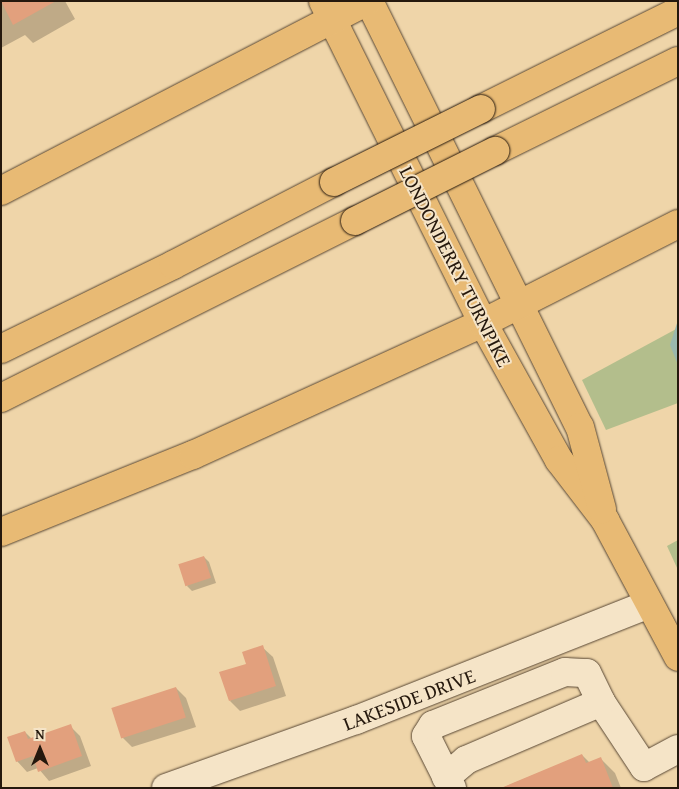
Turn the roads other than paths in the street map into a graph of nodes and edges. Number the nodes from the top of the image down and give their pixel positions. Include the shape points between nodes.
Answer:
1 (368, 1) edge
2 (328, 11) edge
3 (678, 11) edge
4 (678, 61) edge
5 (1, 191) edge
6 (678, 224) edge
7 (520, 303) junction
8 (482, 323) junction
9 (1, 349) edge
10 (1, 398) edge
11 (605, 520) junction
12 (1, 532) edge
13 (649, 604) junction
14 (678, 657) edge
15 (601, 702) junction
16 (678, 749) edge
17 (639, 777) edge
18 (455, 781) edge
19 (166, 788) edge

1 - 2 main road
1 - 7 main road, LONDONDERRY TURNPIKE
2 - 5 main road
2 - 8 main road, LONDONDERRY TURNPIKE
3 - 9 main road, bridge
4 - 10 main road, bridge
6 - 7 main road
7 - 8 main road
7 - 11 main road, LONDONDERRY TURNPIKE via 580,427
8 - 11 main road, LONDONDERRY TURNPIKE via 559,460
8 - 12 main road via 193,455
11 - 13 main road, LONDONDERRY TURNPIKE
13 - 14 main road, LONDONDERRY TURNPIKE
13 - 19 street, LAKESIDE DRIVE via 356,720
15 - 17 street
15 - 18 street via 466,760
15 - 18 street via 587,673 564,672 433,725 426,736
16 - 17 street

